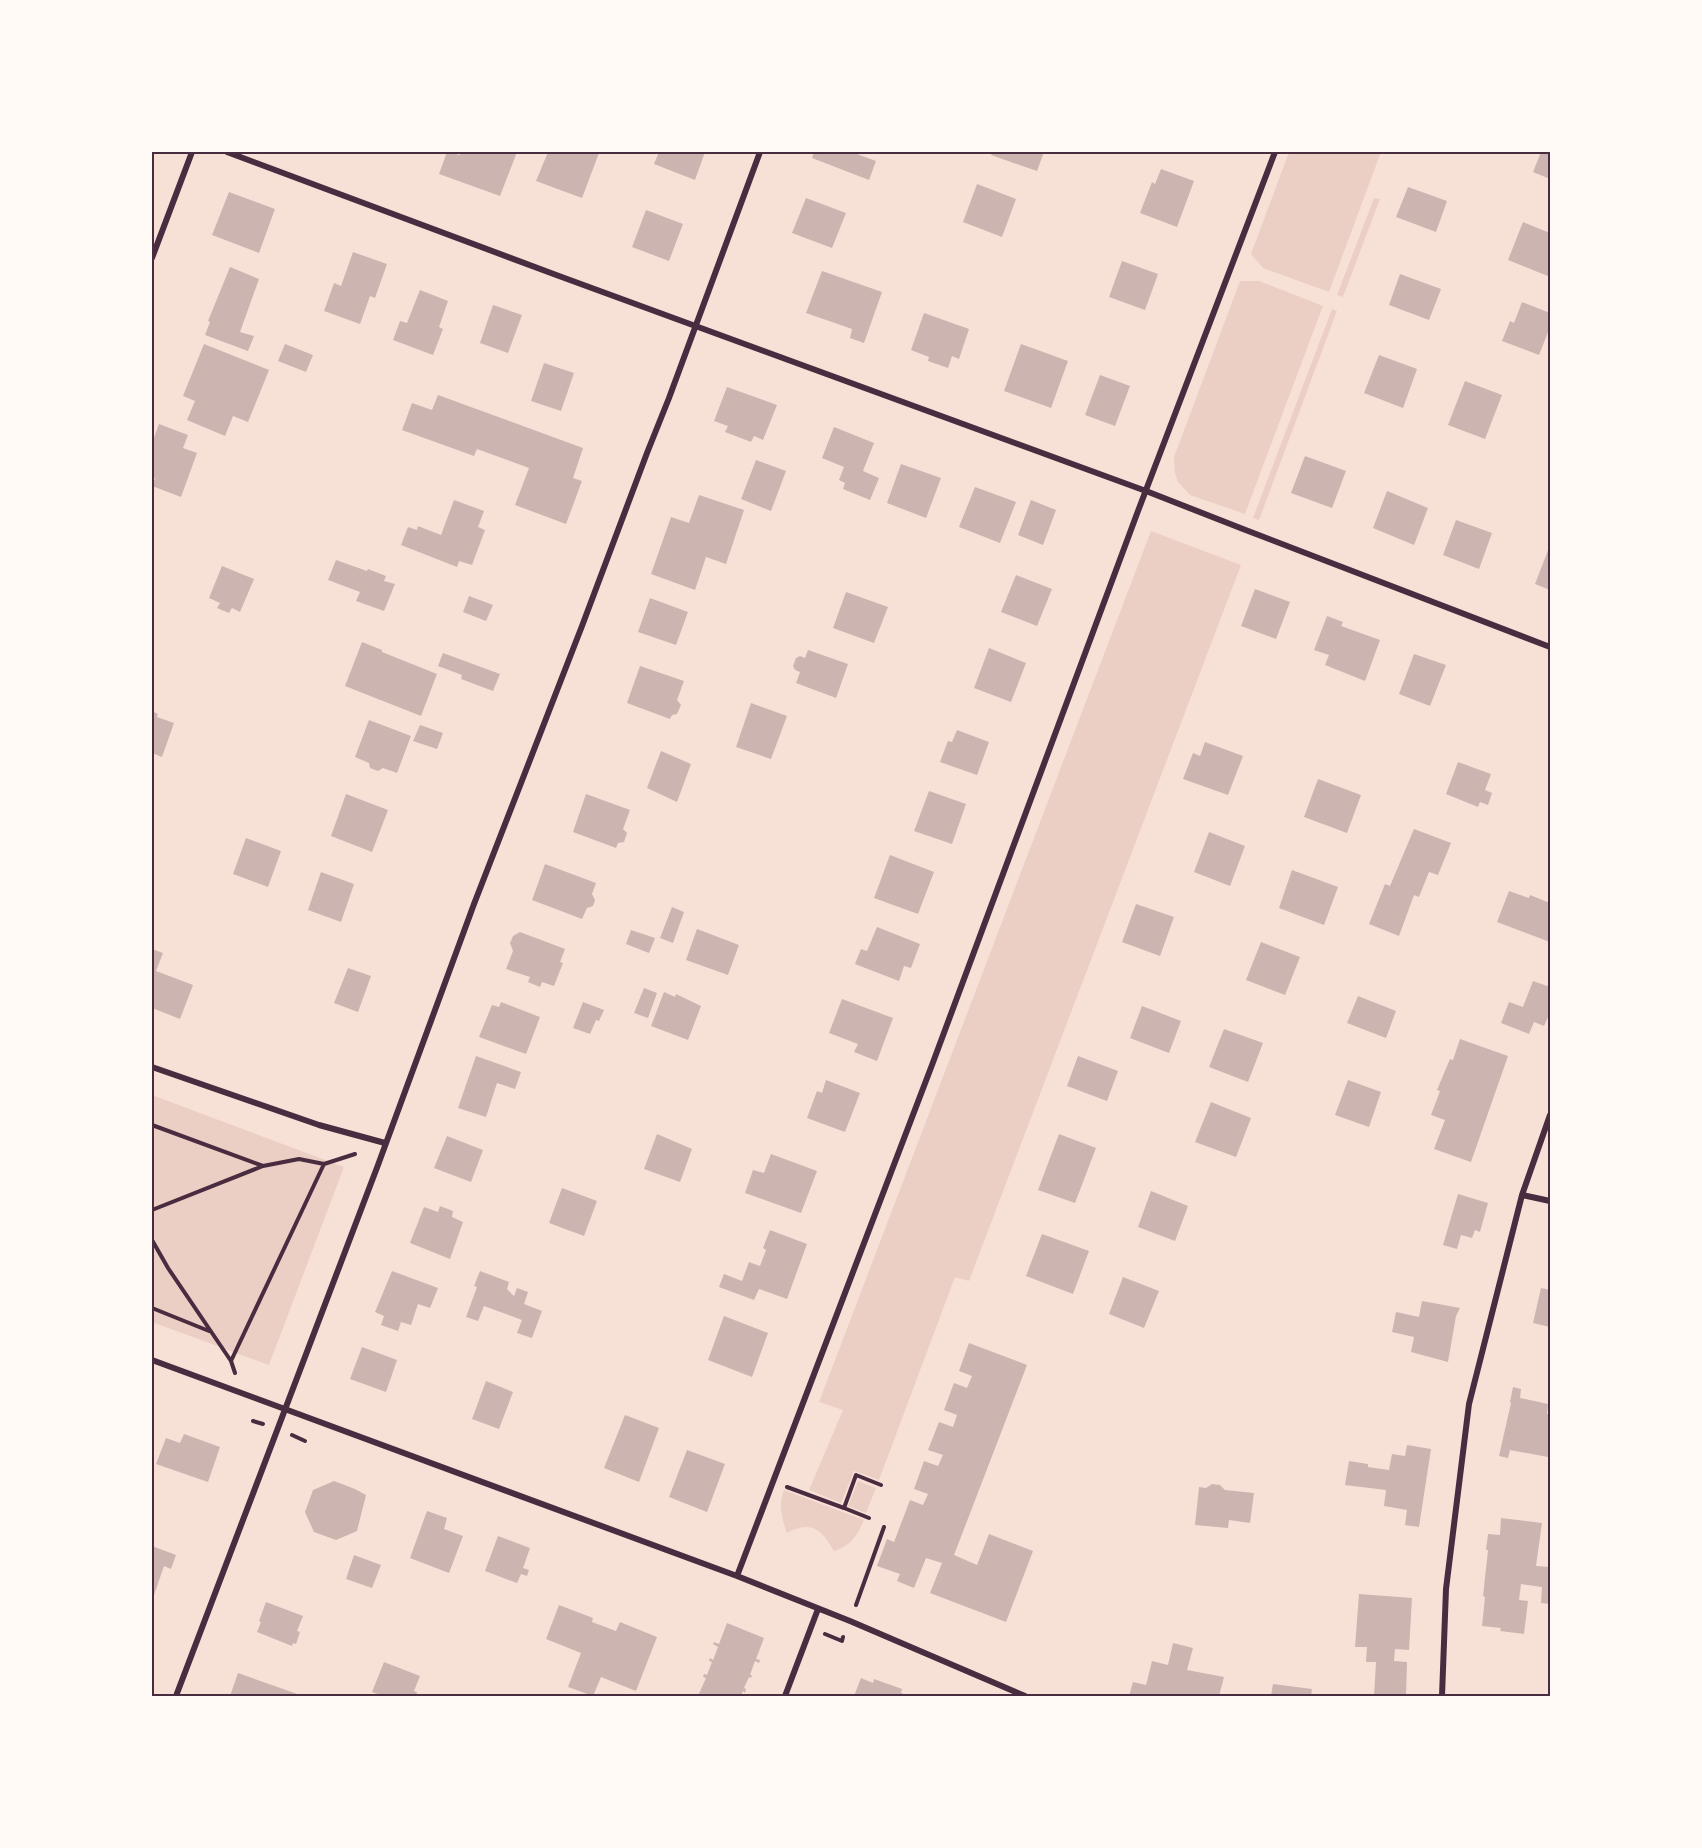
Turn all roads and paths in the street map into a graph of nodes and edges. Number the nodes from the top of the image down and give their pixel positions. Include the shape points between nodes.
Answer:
1 (192, 152) edge
2 (227, 152) edge
3 (760, 152) edge
4 (1275, 152) edge
5 (152, 258) edge
6 (695, 325) junction
7 (1146, 490) junction
8 (1551, 647) edge
9 (152, 1067) edge
10 (1551, 1115) edge
11 (152, 1125) edge
12 (386, 1143) junction
13 (324, 1164) junction
14 (263, 1166) junction
15 (1522, 1195) junction
16 (1551, 1201) edge
17 (152, 1210) edge
18 (152, 1240) edge
19 (152, 1308) edge
20 (211, 1332) junction
21 (152, 1360) edge
22 (231, 1361) junction
23 (243, 1393) junction
24 (286, 1408) junction
25 (773, 1482) junction
26 (881, 1485) dead end
27 (844, 1508) junction
28 (869, 1518) dead end
29 (884, 1527) dead end
30 (737, 1576) junction
31 (818, 1609) junction
32 (850, 1621) junction
33 (842, 1641) dead end
34 (176, 1696) edge
35 (785, 1696) edge
36 (1025, 1696) edge
37 (1442, 1696) edge

1 - 5 street
2 - 6 street
3 - 6 street
4 - 7 street
6 - 7 street
6 - 12 street
7 - 8 street
7 - 25 street
9 - 12 street via 319,1125
10 - 15 street
11 - 14 path
12 - 13 path
12 - 24 street
13 - 14 path via 299,1159
13 - 22 path
14 - 17 path
15 - 16 street
15 - 37 street via 1469,1404 1446,1589
18 - 20 path
19 - 20 path
20 - 22 path
21 - 23 street
22 - 23 path
23 - 24 street
24 - 30 street
24 - 34 street
25 - 27 path
25 - 30 street
26 - 27 path via 856,1475
27 - 28 path
29 - 32 path
30 - 31 street
31 - 32 street
31 - 35 street
32 - 33 path
32 - 36 street

